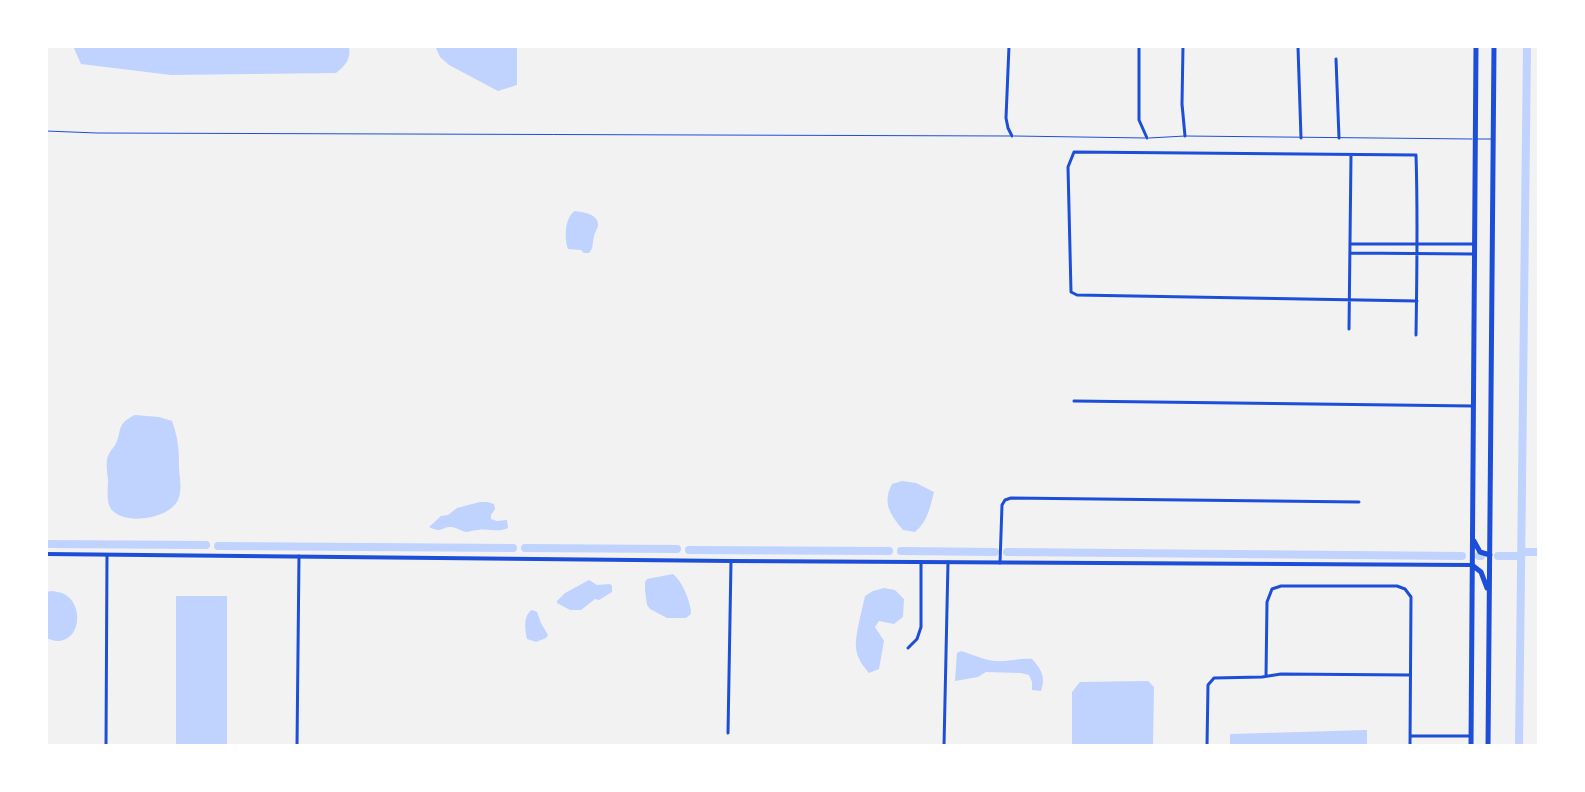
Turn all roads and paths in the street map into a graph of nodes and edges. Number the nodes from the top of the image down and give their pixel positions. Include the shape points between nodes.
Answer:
1 (1009, 46) edge
2 (1139, 46) edge
3 (1184, 46) edge
4 (1476, 46) edge
5 (1494, 46) edge
6 (1298, 47) edge
7 (1336, 59) dead end
8 (46, 132) edge
9 (1012, 136) junction
10 (1185, 136) junction
11 (1147, 138) junction
12 (1301, 138) junction
13 (1339, 138) junction
14 (1476, 139) junction
15 (1493, 139) junction
16 (1351, 155) junction
17 (1350, 244) junction
18 (1417, 244) junction
19 (1475, 244) junction
20 (1350, 253) junction
21 (1417, 254) junction
22 (1475, 254) junction
23 (1350, 300) junction
24 (1416, 301) junction
25 (1349, 329) dead end
26 (1416, 335) dead end
27 (1074, 401) dead end
28 (1473, 406) junction
29 (1359, 502) dead end
30 (1472, 538) junction
31 (46, 554) edge
32 (107, 555) junction
33 (1490, 555) junction
34 (299, 556) junction
35 (731, 561) junction
36 (921, 562) junction
37 (948, 562) junction
38 (1000, 563) junction
39 (1472, 565) junction
40 (1489, 595) junction
41 (908, 648) dead end
42 (1410, 675) junction
43 (1266, 676) junction
44 (728, 733) dead end
45 (1410, 736) junction
46 (1471, 736) junction
47 (106, 746) edge
48 (297, 746) edge
49 (944, 746) edge
50 (1207, 746) edge
51 (1410, 746) edge
52 (1471, 746) edge
53 (1488, 746) edge

1 - 9 street via 1006,118
2 - 11 street via 1139,120
3 - 10 street via 1182,104
4 - 14 main road
5 - 15 main road
6 - 12 street
7 - 13 street
8 - 9 lane
9 - 11 lane
10 - 11 lane
10 - 12 lane
12 - 13 lane
13 - 14 lane
14 - 15 lane
14 - 19 main road
15 - 33 main road
16 - 17 street
16 - 18 street via 1416,155
16 - 23 street via 1074,152 1068,167 1071,292 1077,295
17 - 18 street
17 - 20 street
18 - 19 street
18 - 21 street
19 - 22 main road
20 - 21 street
20 - 23 street
21 - 22 street
21 - 24 street
22 - 28 main road
23 - 24 street
23 - 25 street
24 - 26 street
27 - 28 street
28 - 30 main road
29 - 38 street via 1011,498 1004,500 1002,505
30 - 33 main road via 1480,552
30 - 39 main road
31 - 32 street
32 - 34 street
32 - 47 street
33 - 40 main road
34 - 35 street
34 - 48 street
35 - 36 street
35 - 44 street
36 - 37 street
36 - 41 street via 921,627 917,639
37 - 38 street
37 - 49 street
38 - 39 street
39 - 40 main road via 1481,572
39 - 46 main road
40 - 53 main road
42 - 43 street
42 - 43 street via 1411,597 1405,589 1397,586 1282,586 1272,589 1267,602
42 - 45 street
43 - 50 street via 1214,678 1208,685
45 - 46 street
45 - 51 street
46 - 52 main road

